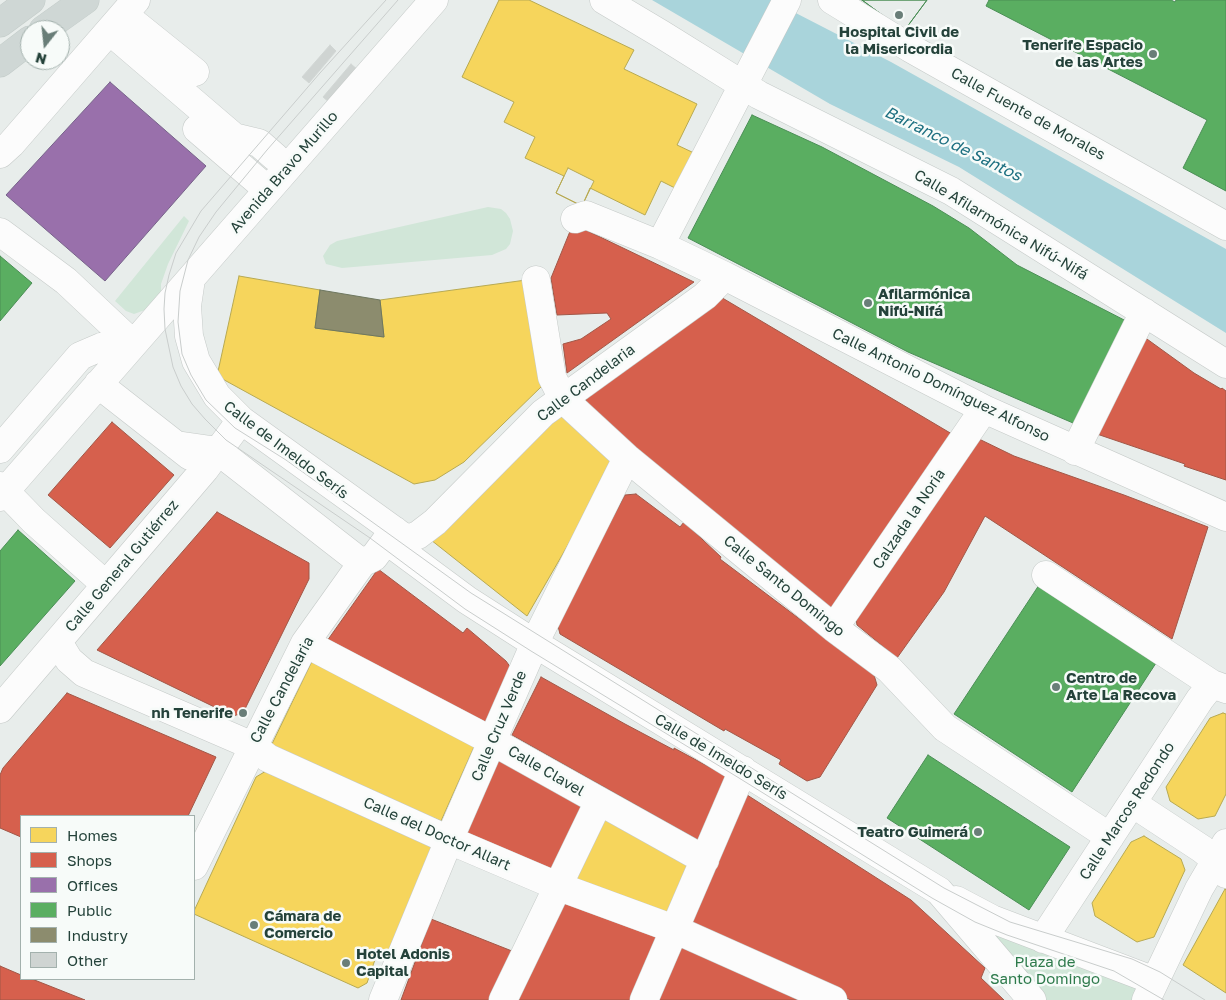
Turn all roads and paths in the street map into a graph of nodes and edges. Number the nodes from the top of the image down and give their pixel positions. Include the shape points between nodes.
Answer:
1 (31, 0) edge
2 (84, 0) edge
3 (434, 0) edge
4 (604, 0) edge
5 (787, 0) edge
6 (832, 0) edge
7 (123, 15) edge
8 (57, 20) edge
9 (0, 23) edge
10 (20, 48) edge
11 (0, 63) edge
12 (195, 72) dead end
13 (747, 78) junction
14 (157, 95) dead end
15 (0, 154) edge
16 (275, 157) dead end
17 (268, 190) junction
18 (575, 220) dead end
19 (1226, 226) edge
20 (0, 232) edge
21 (660, 246) junction
22 (725, 276) junction
23 (191, 279) junction
24 (536, 280) dead end
25 (99, 312) junction
26 (1144, 312) junction
27 (133, 344) junction
28 (101, 347) junction
29 (1226, 364) edge
30 (100, 382) junction
31 (563, 399) junction
32 (984, 409) junction
33 (241, 420) junction
34 (0, 449) edge
35 (1076, 451) junction
36 (627, 458) junction
37 (211, 460) junction
38 (2, 492) edge
39 (1226, 517) edge
40 (397, 536) junction
41 (362, 564) junction
42 (1046, 575) dead end
43 (106, 585) junction
44 (834, 628) junction
45 (58, 642) junction
46 (305, 643) junction
47 (534, 643) junction
48 (1219, 686) edge
49 (0, 708) edge
50 (492, 741) junction
51 (253, 746) junction
52 (743, 770) junction
53 (599, 801) junction
54 (1132, 803) junction
55 (1110, 837) junction
56 (449, 840) junction
57 (705, 860) junction
58 (1223, 860) edge
59 (195, 864) edge
60 (557, 886) junction
61 (939, 890) junction
62 (674, 929) junction
63 (1043, 939) junction
64 (1151, 990) edge
65 (383, 1000) edge
66 (503, 1000) edge
67 (644, 1000) edge
68 (833, 1000) edge
69 (1032, 1000) edge

1 - 9 main road
2 - 8 main road
3 - 17 street, Avenida Bravo Murillo
4 - 13 street, Calle Afilarmónica Nifú-Nifá via 661,34
5 - 13 street
6 - 19 street, Calle Fuente de Morales via 910,48
7 - 12 street
7 - 15 street
7 - 16 street via 234,137 259,143
10 - 11 main road
13 - 21 street
13 - 26 street, Calle Afilarmónica Nifú-Nifá via 775,104 951,191
14 - 17 street
17 - 23 street, Avenida Bravo Murillo
18 - 21 street, Calle Antonio Domínguez Alfonso via 586,214
20 - 25 street via 66,281
21 - 22 street, Calle Antonio Domínguez Alfonso
22 - 31 street, Calle Candelaria via 705,296
22 - 32 street, Calle Antonio Domínguez Alfonso
23 - 27 street, Avenida Bravo Murillo
23 - 33 street, Calle de Imeldo Serís via 188,324 196,361 217,396
24 - 31 street, Calle Santo Domingo via 552,377
25 - 27 street
25 - 28 street
26 - 29 street, Calle Afilarmónica Nifú-Nifá
26 - 35 street
27 - 28 street
27 - 30 street, Avenida Bravo Murillo
28 - 30 street
28 - 34 street via 80,356
30 - 37 street via 176,445
30 - 38 street, Avenida Bravo Murillo
31 - 36 street, Calle Santo Domingo
31 - 40 street, Calle Candelaria via 543,413 435,522 418,535
32 - 35 street, Calle Antonio Domínguez Alfonso
32 - 44 street, Calzada la Noria
33 - 37 street, Calle General Gutiérrez
33 - 40 street, Calle de Imeldo Serís
35 - 39 street, Calle Antonio Domínguez Alfonso
36 - 44 street, Calle Santo Domingo
36 - 47 street, Calle Cruz Verde
37 - 41 street
37 - 43 street, Calle General Gutiérrez
38 - 43 street
40 - 41 street, Calle Candelaria
40 - 47 street, Calle de Imeldo Serís via 467,600
41 - 46 street, Calle Candelaria
42 - 48 street
43 - 45 street, Calle General Gutiérrez
44 - 55 street, Calle Santo Domingo via 889,668 945,728
45 - 49 street, Calle General Gutiérrez
45 - 51 street, Calle del Doctor Allart via 69,660 84,673
46 - 50 street, Calle Clavel
46 - 51 street, Calle Candelaria
47 - 50 street, Calle Cruz Verde
47 - 52 street, Calle de Imeldo Serís
48 - 54 street, Calle Marcos Redondo via 1200,699
50 - 53 street, Calle Clavel
50 - 56 street, Calle Cruz Verde
51 - 56 street, Calle del Doctor Allart via 268,758
51 - 59 street, Calle Candelaria
52 - 57 street
52 - 61 street, Calle de Imeldo Serís
53 - 57 street, Calle Clavel
53 - 60 street
54 - 55 street, Calle Marcos Redondo
54 - 58 street
55 - 63 street, Calle Marcos Redondo
56 - 60 street, Calle del Doctor Allart
56 - 65 street, Calle Cruz Verde
57 - 62 street
58 - 64 street via 1199,889
60 - 62 street, Calle del Doctor Allart
60 - 66 street
61 - 63 street via 992,919
61 - 69 street, Calle de Imeldo Serís
62 - 67 street
62 - 68 street, Calle del Doctor Allart
63 - 64 street via 1119,966

